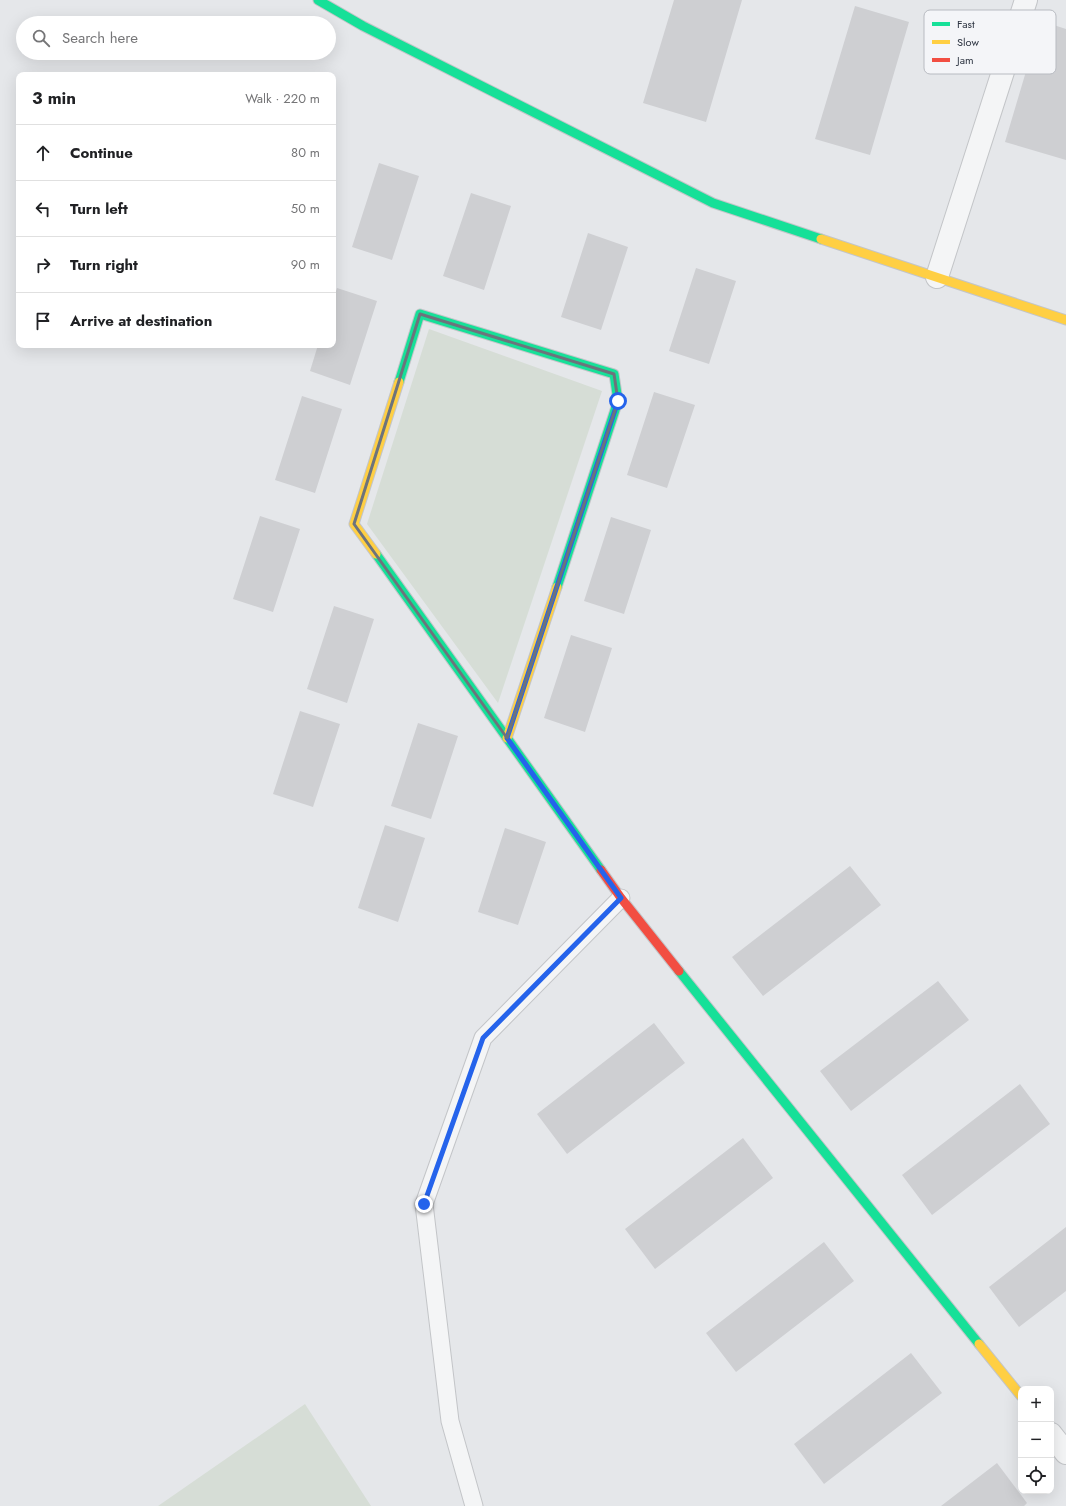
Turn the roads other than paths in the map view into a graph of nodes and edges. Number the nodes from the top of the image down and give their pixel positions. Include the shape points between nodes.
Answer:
1 (318, 0) edge
2 (1026, 0) edge
3 (1023, 10) edge
4 (1002, 74) edge
5 (937, 277) junction
6 (1066, 320) edge
7 (507, 738) junction
8 (621, 898) junction
9 (1018, 1392) edge
10 (1054, 1438) edge
11 (1066, 1453) edge
12 (474, 1506) edge

1 - 5 street via 364,26 713,203
2 - 3 street
4 - 5 street
5 - 6 street
7 - 7 street via 354,524 420,314 614,374 618,401
7 - 8 street
8 - 9 street
8 - 12 lane via 483,1038 424,1204 450,1421
10 - 11 street

